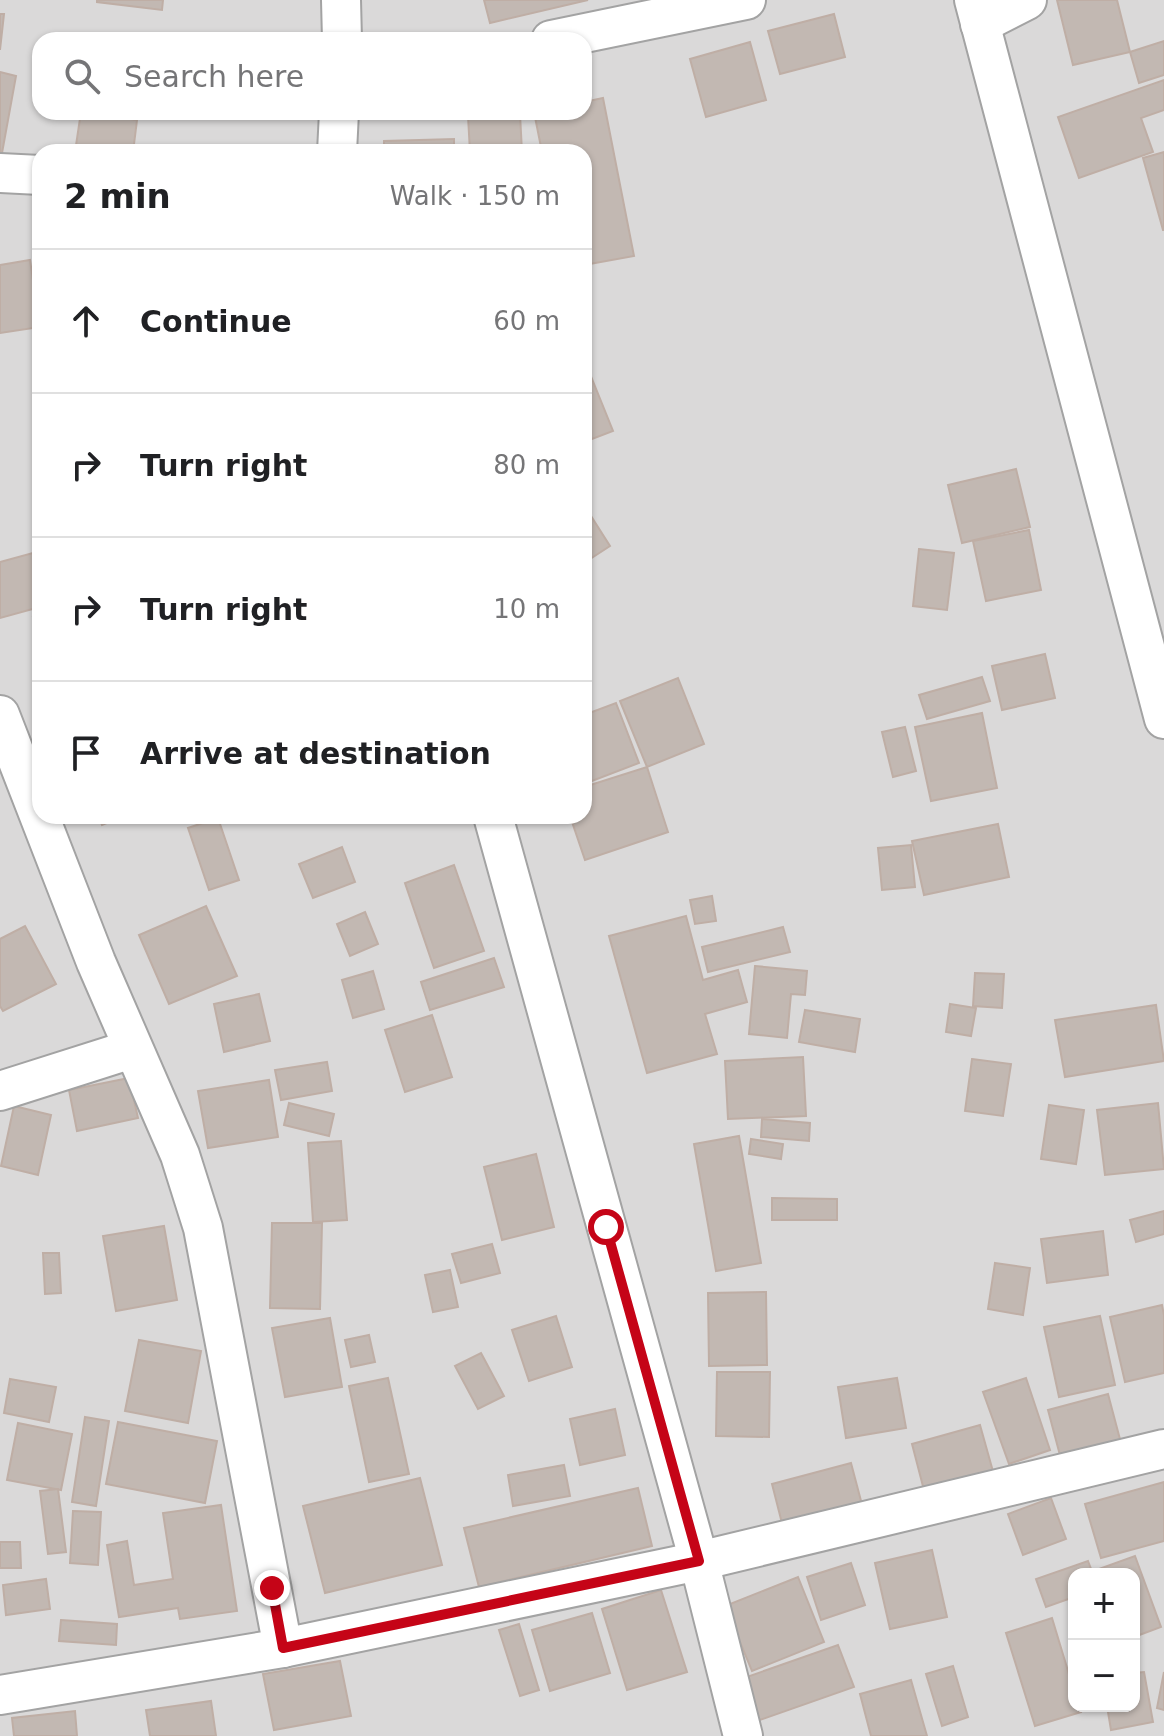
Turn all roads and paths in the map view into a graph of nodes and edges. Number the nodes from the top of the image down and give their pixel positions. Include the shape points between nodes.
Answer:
1 (341, 0) edge
2 (746, 0) edge
3 (1027, 0) edge
4 (977, 12) edge
5 (342, 32) edge
6 (590, 32) edge
7 (339, 120) edge
8 (337, 144) edge
9 (0, 173) edge
10 (32, 175) edge
11 (0, 715) edge
12 (1164, 719) edge
13 (32, 797) edge
14 (42, 824) edge
15 (495, 824) edge
16 (132, 1049) junction
17 (0, 1091) edge
18 (1164, 1449) edge
19 (699, 1561) junction
20 (283, 1648) junction
21 (0, 1695) edge
22 (743, 1736) edge

1 - 5 street
2 - 6 street
3 - 4 street
4 - 12 street
7 - 8 street
9 - 10 street
11 - 13 street
14 - 16 street
15 - 19 street
16 - 17 street
16 - 20 street via 180,1155 203,1228
18 - 19 street
19 - 20 street
19 - 22 street
20 - 21 street

